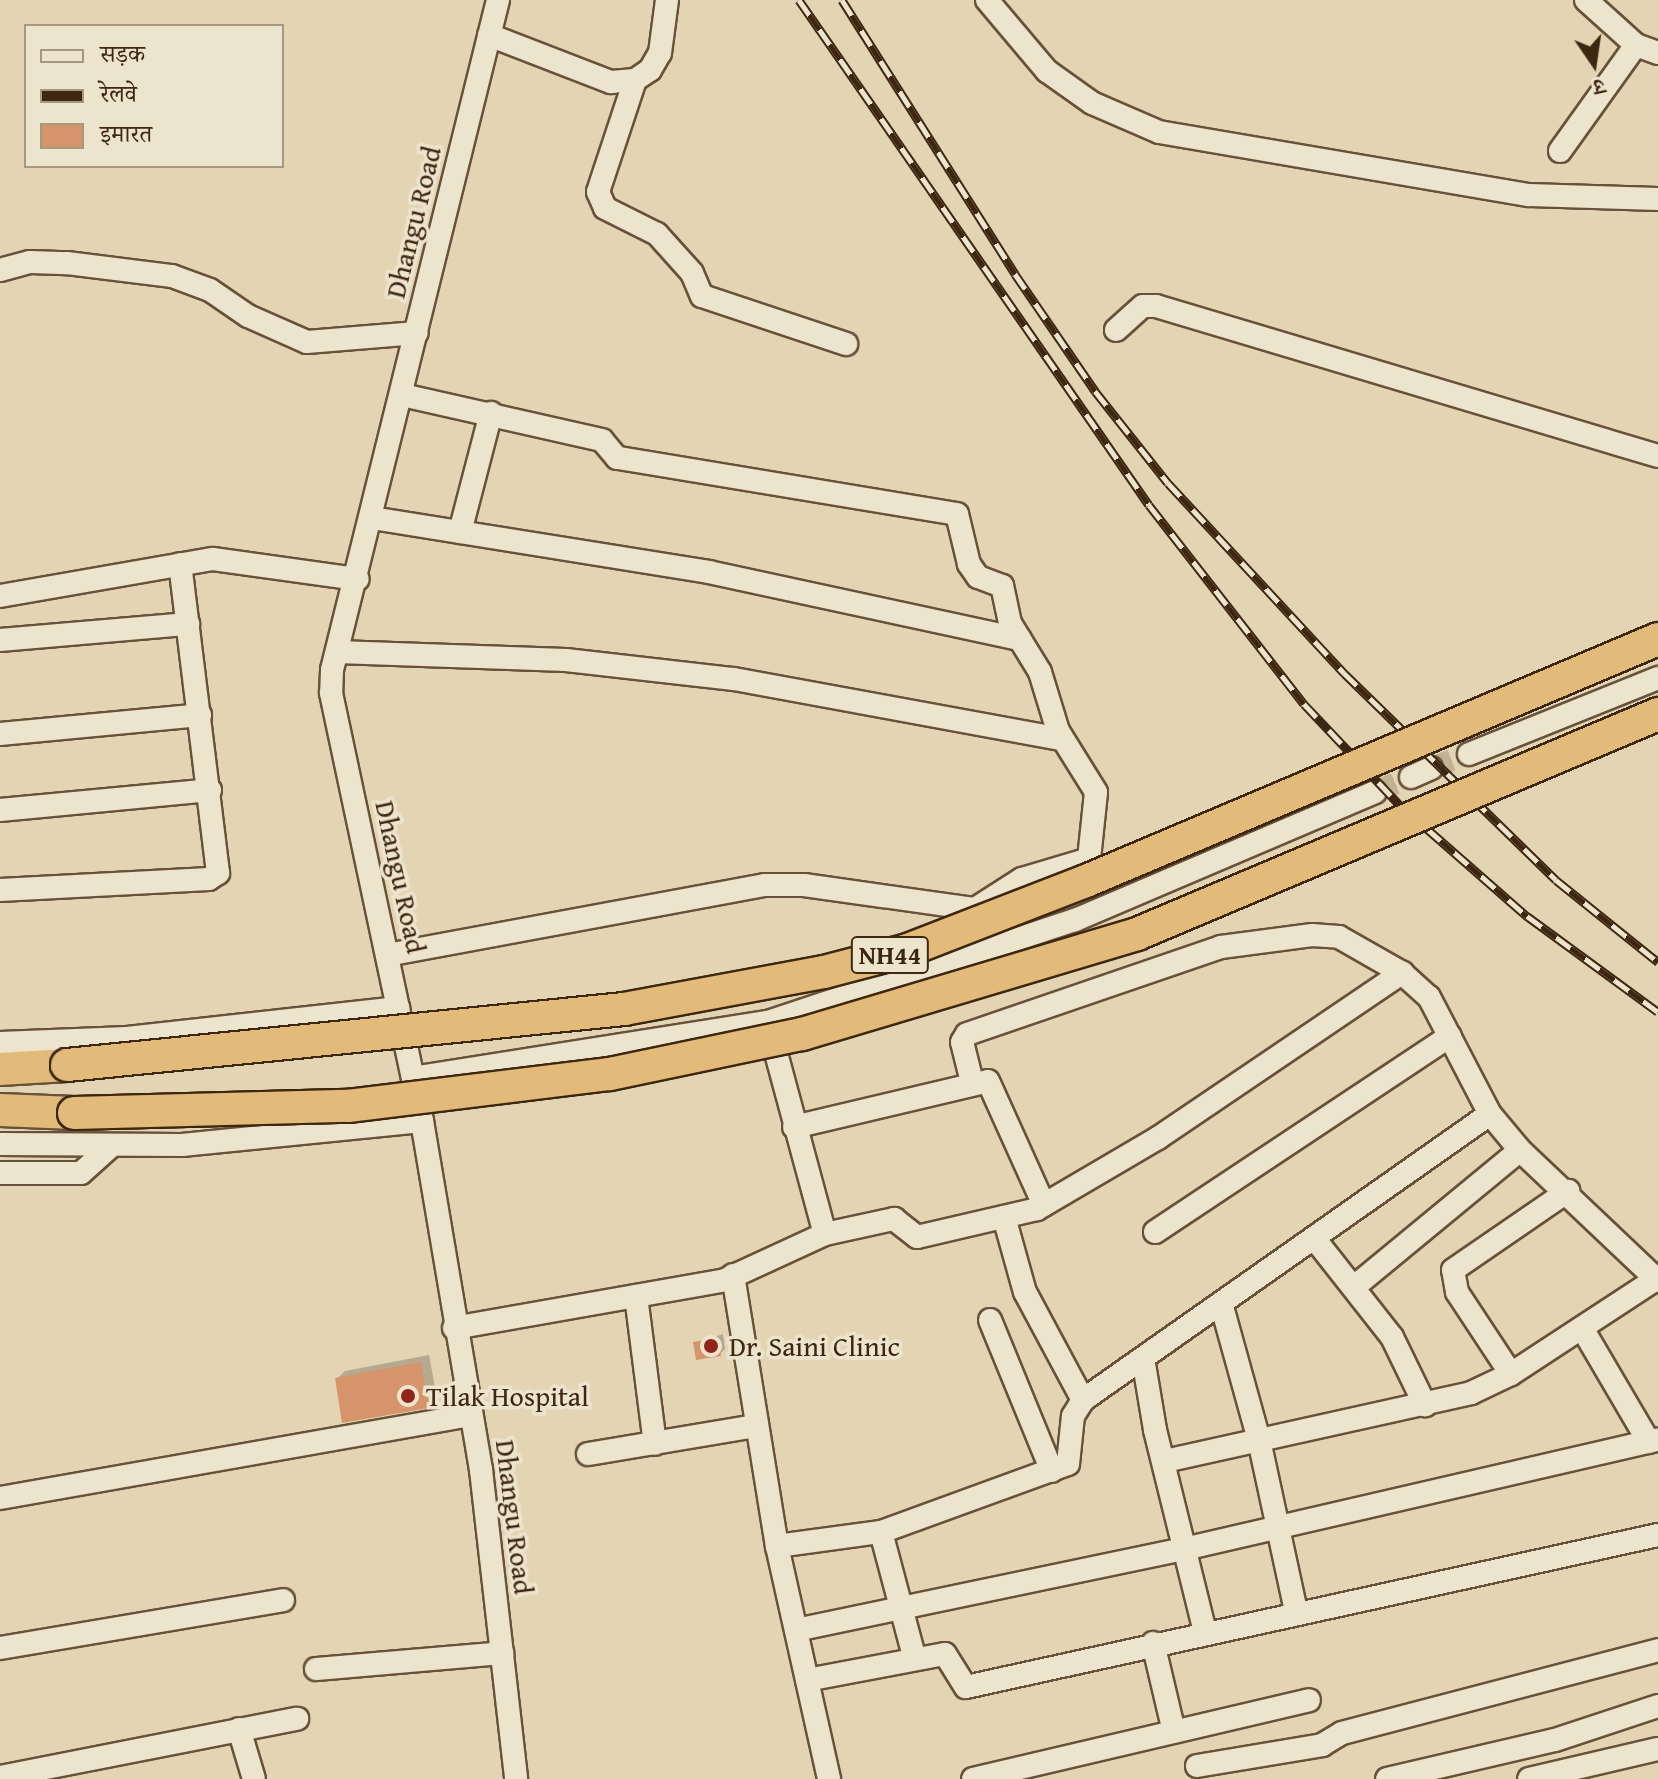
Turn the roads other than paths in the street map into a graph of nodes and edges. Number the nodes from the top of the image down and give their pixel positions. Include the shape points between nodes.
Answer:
1 (498, 0) edge
2 (667, 0) edge
3 (987, 0) edge
4 (1586, 0) edge
5 (489, 35) junction
6 (1636, 45) junction
7 (1658, 53) edge
8 (635, 80) junction
9 (1560, 151) dead end
10 (1658, 199) edge
11 (0, 270) edge
12 (1116, 330) dead end
13 (417, 333) junction
14 (846, 344) dead end
15 (402, 395) junction
16 (491, 413) junction
17 (1658, 456) edge
18 (372, 518) junction
19 (460, 532) junction
20 (180, 564) junction
21 (358, 579) junction
22 (0, 596) edge
23 (188, 624) junction
24 (1020, 639) junction
25 (1658, 639) edge
26 (0, 640) edge
27 (337, 652) junction
28 (1658, 678) edge
29 (1658, 714) edge
30 (200, 715) junction
31 (0, 734) edge
32 (1062, 739) junction
33 (1469, 754) tunnel mouth
34 (210, 790) junction
35 (1375, 792) tunnel mouth
36 (0, 810) edge
37 (0, 890) edge
38 (387, 955) junction
39 (1402, 973) junction
40 (398, 1008) junction
41 (768, 1022) junction
42 (1450, 1036) junction
43 (0, 1043) edge
44 (0, 1069) edge
45 (413, 1078) junction
46 (972, 1082) junction
47 (0, 1110) edge
48 (1490, 1114) junction
49 (422, 1121) junction
50 (794, 1127) junction
51 (0, 1144) edge
52 (111, 1146) junction
53 (1520, 1150) junction
54 (0, 1173) edge
55 (1568, 1191) junction
56 (1044, 1205) junction
57 (1004, 1217) junction
58 (1155, 1232) dead end
59 (825, 1234) junction
60 (1314, 1238) junction
61 (733, 1275) junction
62 (1657, 1280) edge
63 (1354, 1287) junction
64 (636, 1296) junction
65 (1221, 1303) junction
66 (990, 1320) dead end
67 (454, 1328) junction
68 (1582, 1328) junction
69 (1143, 1358) junction
70 (1511, 1374) junction
71 (1083, 1400) junction
72 (1425, 1405) junction
73 (470, 1415) junction
74 (756, 1426) junction
75 (1259, 1440) junction
76 (1653, 1441) edge
77 (655, 1444) junction
78 (588, 1454) dead end
79 (1165, 1461) junction
80 (1052, 1471) junction
81 (0, 1498) edge
82 (1277, 1525) junction
83 (881, 1532) junction
84 (1658, 1535) edge
85 (777, 1546) junction
86 (1184, 1549) junction
87 (283, 1600) dead end
88 (901, 1608) junction
89 (1296, 1611) junction
90 (796, 1630) junction
91 (1205, 1632) junction
92 (1153, 1643) junction
93 (0, 1648) edge
94 (1658, 1650) edge
95 (502, 1653) junction
96 (914, 1656) junction
97 (316, 1669) dead end
98 (807, 1680) junction
99 (1309, 1700) dead end
100 (1658, 1706) edge
101 (297, 1719) dead end
102 (239, 1729) junction
103 (1183, 1730) junction
104 (1658, 1749) edge
105 (1199, 1775) edge
106 (0, 1777) edge
107 (254, 1779) edge
108 (516, 1779) edge
109 (829, 1779) edge
110 (973, 1779) edge
111 (1387, 1779) edge
112 (1529, 1779) edge

1 - 5 street, Dhangu Road
2 - 8 street via 660,53 650,70
3 - 10 street via 1047,71 1092,103 1159,132 1529,195
4 - 6 street
5 - 8 street via 611,82
5 - 13 street, Dhangu Road
6 - 7 street
6 - 9 street
8 - 14 street via 598,192 605,208 657,234 692,273 702,296
11 - 13 street via 30,262 67,263 172,276 210,290 248,316 307,342
12 - 17 street via 1143,306 1156,306
13 - 15 street, Dhangu Road
15 - 16 street
15 - 18 street, Dhangu Road
16 - 19 street
16 - 24 street via 602,440 617,458 954,512 973,571 1002,586
18 - 19 street
18 - 21 street, Dhangu Road
19 - 24 street via 709,572
20 - 21 street via 213,559
20 - 22 street
20 - 23 street
21 - 27 street, Dhangu Road
23 - 26 street
23 - 30 street
24 - 32 street via 1040,672
25 - 44 highway, NH44, bridge via 1086,881 894,954 624,1009
27 - 32 street via 566,660 734,679
27 - 38 street, Dhangu Road via 331,693
28 - 33 street
29 - 47 highway, NH44, bridge via 1137,934 802,1034 610,1074 348,1106
30 - 31 street
30 - 34 street
32 - 38 street via 1095,788 1089,859 1022,879 975,909 804,885 765,885
34 - 36 street
34 - 37 street via 220,868 214,877
35 - 41 street via 1075,920
38 - 40 street, Dhangu Road
39 - 42 street via 1429,997
39 - 46 street via 1330,935 1221,947 967,1034 962,1042
39 - 56 street via 1158,1138
40 - 43 street via 127,1038
40 - 45 street, Dhangu Road
41 - 45 street
41 - 50 street
42 - 48 street
42 - 58 street
45 - 49 street, Dhangu Road
46 - 50 street
46 - 56 street via 988,1081 993,1087
48 - 53 street
48 - 60 street
49 - 52 street via 196,1144
49 - 67 street, Dhangu Road
50 - 59 street
51 - 52 street
52 - 54 street via 81,1173
53 - 55 street
53 - 63 street
55 - 62 street
55 - 70 street via 1453,1270 1457,1292
56 - 57 street
57 - 59 street via 917,1237 897,1219
57 - 71 street via 1025,1292
59 - 61 street
60 - 63 street
60 - 65 street
61 - 64 street
61 - 74 street
62 - 68 street
63 - 72 street via 1392,1337
64 - 67 street
64 - 77 street
65 - 69 street
65 - 75 street
66 - 80 street
67 - 73 street, Dhangu Road
68 - 70 street
68 - 76 street
69 - 71 street
69 - 79 street
70 - 72 street via 1471,1393
71 - 80 street via 1073,1416 1072,1461
72 - 75 street
73 - 81 street
73 - 95 street, Dhangu Road
74 - 77 street
74 - 85 street
75 - 79 street
75 - 82 street
76 - 82 street
77 - 78 street
79 - 86 street
80 - 83 street
82 - 86 street
82 - 89 street
83 - 85 street
83 - 88 street
84 - 89 street
85 - 90 street
86 - 88 street
86 - 91 street
87 - 93 street
88 - 90 street
88 - 96 street
89 - 91 street
90 - 98 street
91 - 92 street
92 - 96 street via 966,1687 948,1655
92 - 103 street
94 - 105 street
95 - 97 street
95 - 108 street, Dhangu Road
96 - 98 street
98 - 109 street
99 - 103 street
100 - 111 street via 1555,1740
101 - 102 street
102 - 106 street
102 - 107 street
103 - 105 street
103 - 110 street
104 - 112 street

